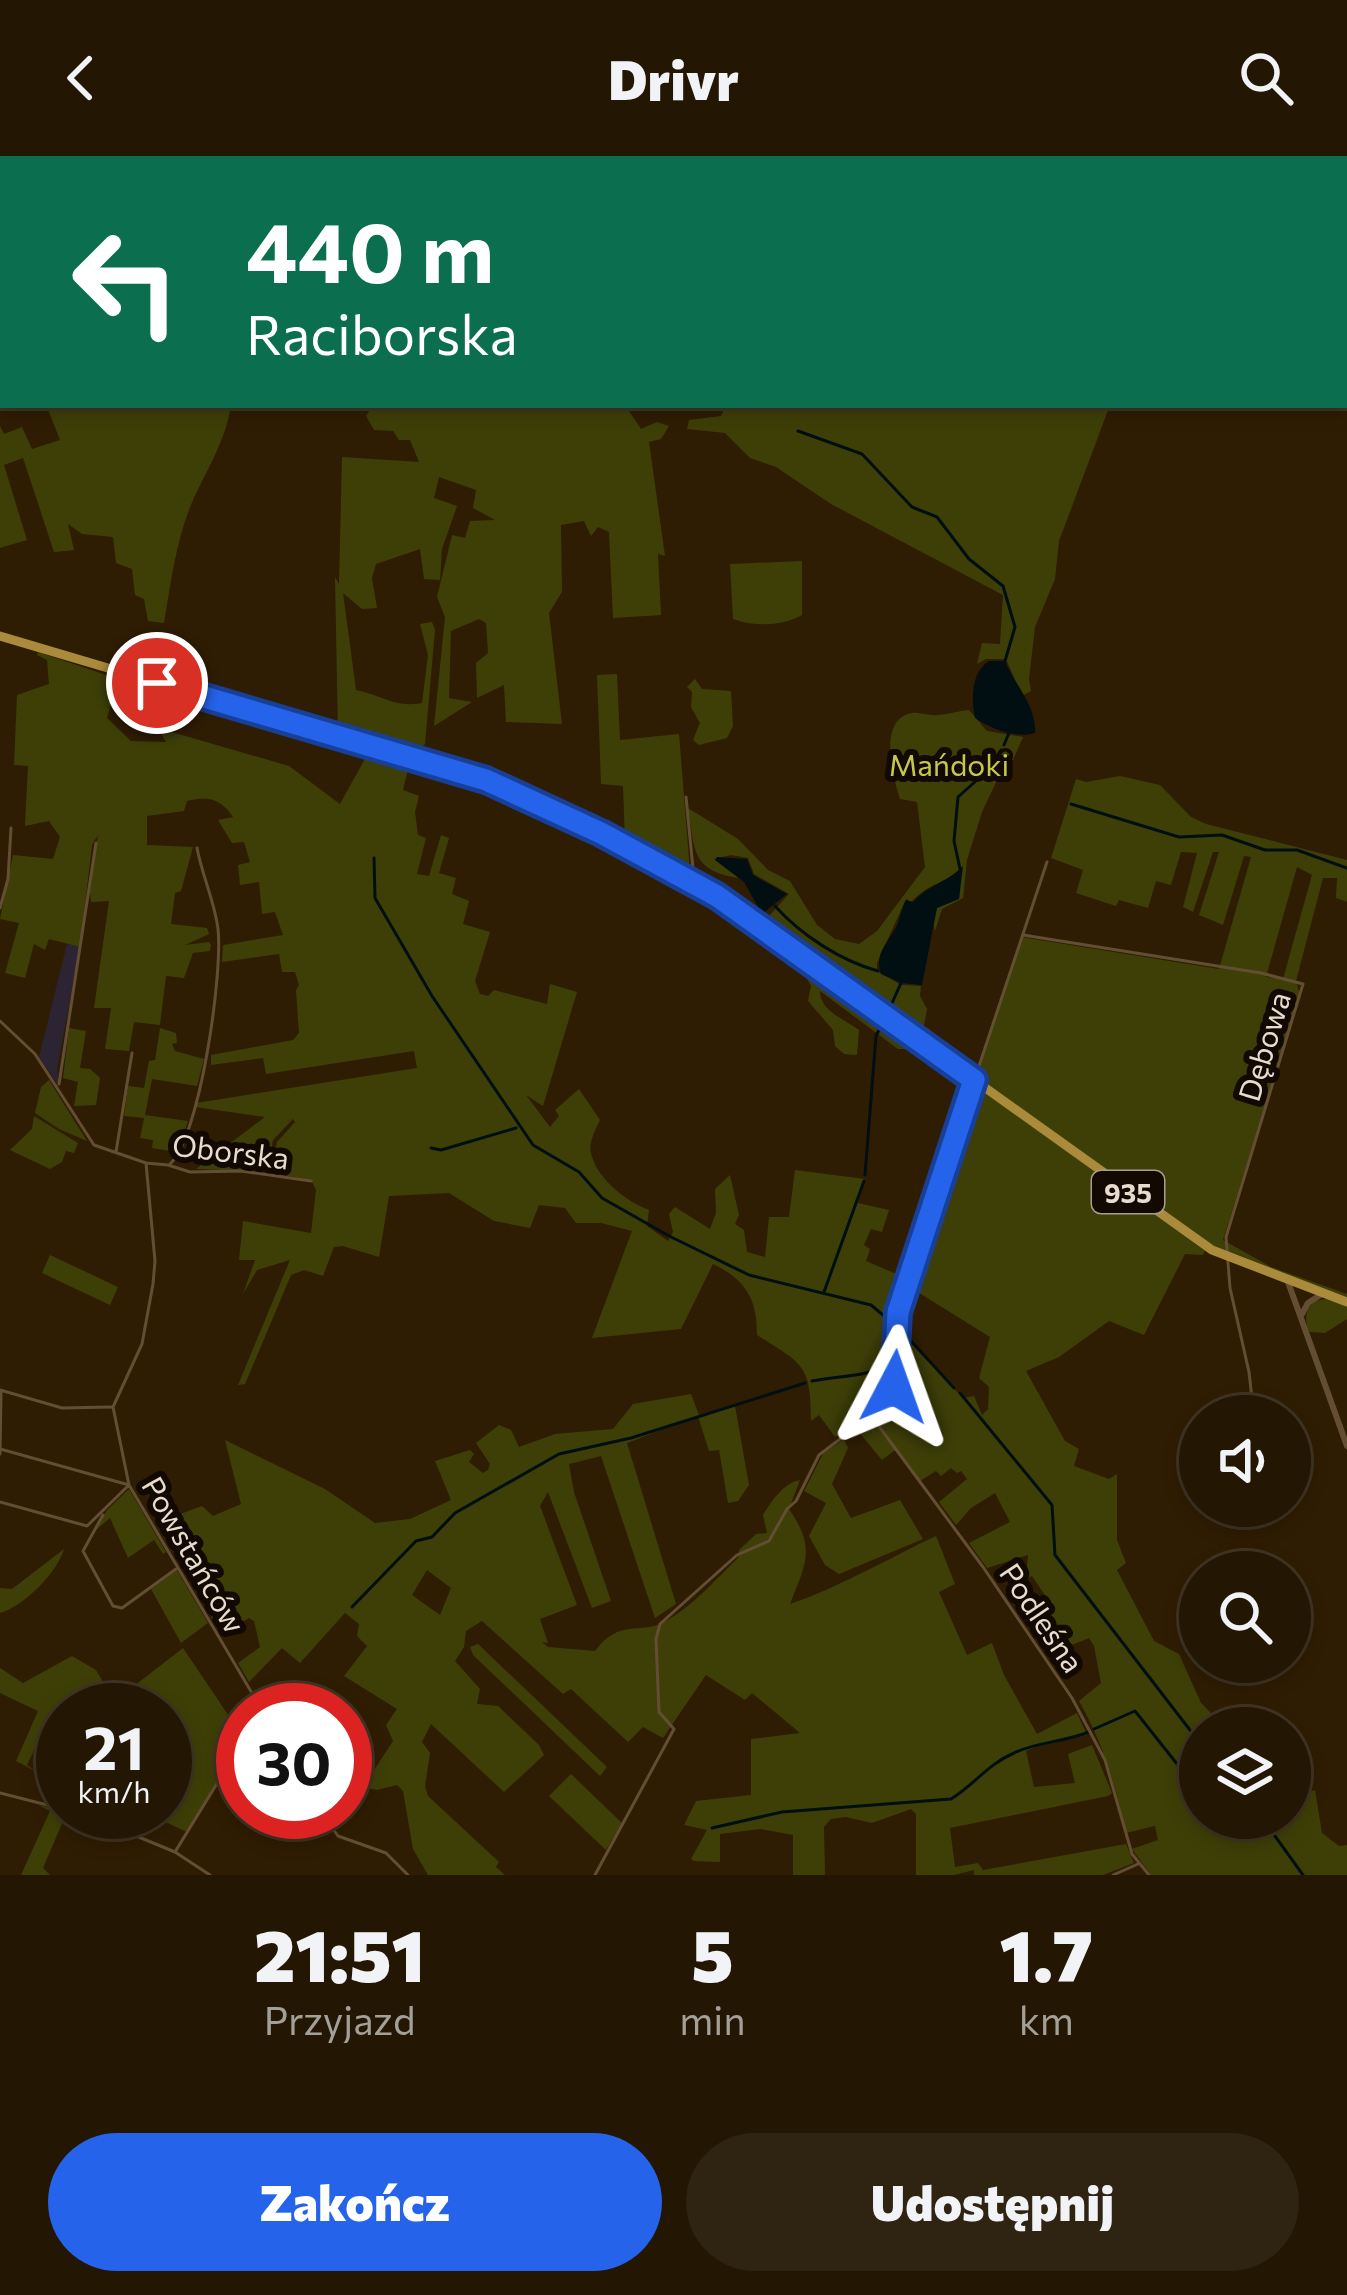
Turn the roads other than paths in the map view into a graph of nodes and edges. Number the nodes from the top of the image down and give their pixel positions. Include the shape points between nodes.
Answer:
1 (0, 636) edge
2 (686, 797) dead end
3 (11, 828) dead end
4 (96, 843) dead end
5 (197, 848) dead end
6 (1047, 862) dead end
7 (695, 884) junction
8 (0, 908) edge
9 (1022, 934) junction
10 (0, 1021) edge
11 (132, 1053) dead end
12 (61, 1079) junction
13 (974, 1080) junction
14 (53, 1081) junction
15 (58, 1089) junction
16 (116, 1153) junction
17 (146, 1163) junction
18 (168, 1165) junction
19 (311, 1181) dead end
20 (1226, 1257) junction
21 (1288, 1282) junction
22 (1322, 1293) junction
23 (1347, 1302) edge
24 (1301, 1317) junction
25 (1, 1390) edge
26 (1250, 1395) edge
27 (113, 1407) junction
28 (871, 1415) junction
29 (1347, 1446) edge
30 (0, 1452) edge
31 (129, 1485) junction
32 (0, 1502) edge
33 (106, 1509) junction
34 (86, 1526) junction
35 (92, 1534) junction
36 (178, 1568) junction
37 (246, 1683) edge
38 (216, 1785) edge
39 (0, 1792) edge
40 (36, 1802) edge
41 (143, 1839) edge
42 (346, 1839) edge
43 (175, 1852) junction
44 (1138, 1864) junction
45 (210, 1875) edge
46 (408, 1875) edge
47 (595, 1875) edge
48 (1113, 1875) edge
49 (1149, 1875) edge

1 - 7 main road, 935 via 486,780
2 - 7 street
3 - 8 street
4 - 12 street
5 - 18 street via 219,932 218,991 186,1135
6 - 9 street
7 - 13 main road, 935
9 - 13 street
9 - 20 street, Dębowa via 1304,984 1228,1224
10 - 14 street
11 - 16 street
12 - 14 street
12 - 15 street
13 - 20 main road, 935
13 - 28 street via 898,1312 894,1387
14 - 15 street
15 - 16 street via 94,1145
16 - 17 street
17 - 18 street, Oborska
17 - 27 street via 153,1284 142,1344
18 - 19 street, Oborska
20 - 21 main road, 935
20 - 26 street
21 - 22 main road, 935
21 - 24 main road
22 - 23 main road, 935
22 - 24 main road
24 - 29 main road
25 - 27 street via 62,1408
25 - 30 street
27 - 31 street, Powstańców
28 - 44 street, Podleśna via 1090,1728
28 - 47 street via 819,1455 769,1541 737,1556 660,1624 659,1712 674,1729
30 - 31 street
31 - 33 street
31 - 36 street, Powstańców
32 - 34 street
33 - 34 street
33 - 35 street
34 - 35 street
35 - 36 street via 83,1551 118,1609
36 - 37 street, Powstańców
38 - 43 street
39 - 40 street
41 - 43 street
42 - 46 street via 386,1853
43 - 45 street
44 - 48 street
44 - 49 street, Podleśna

